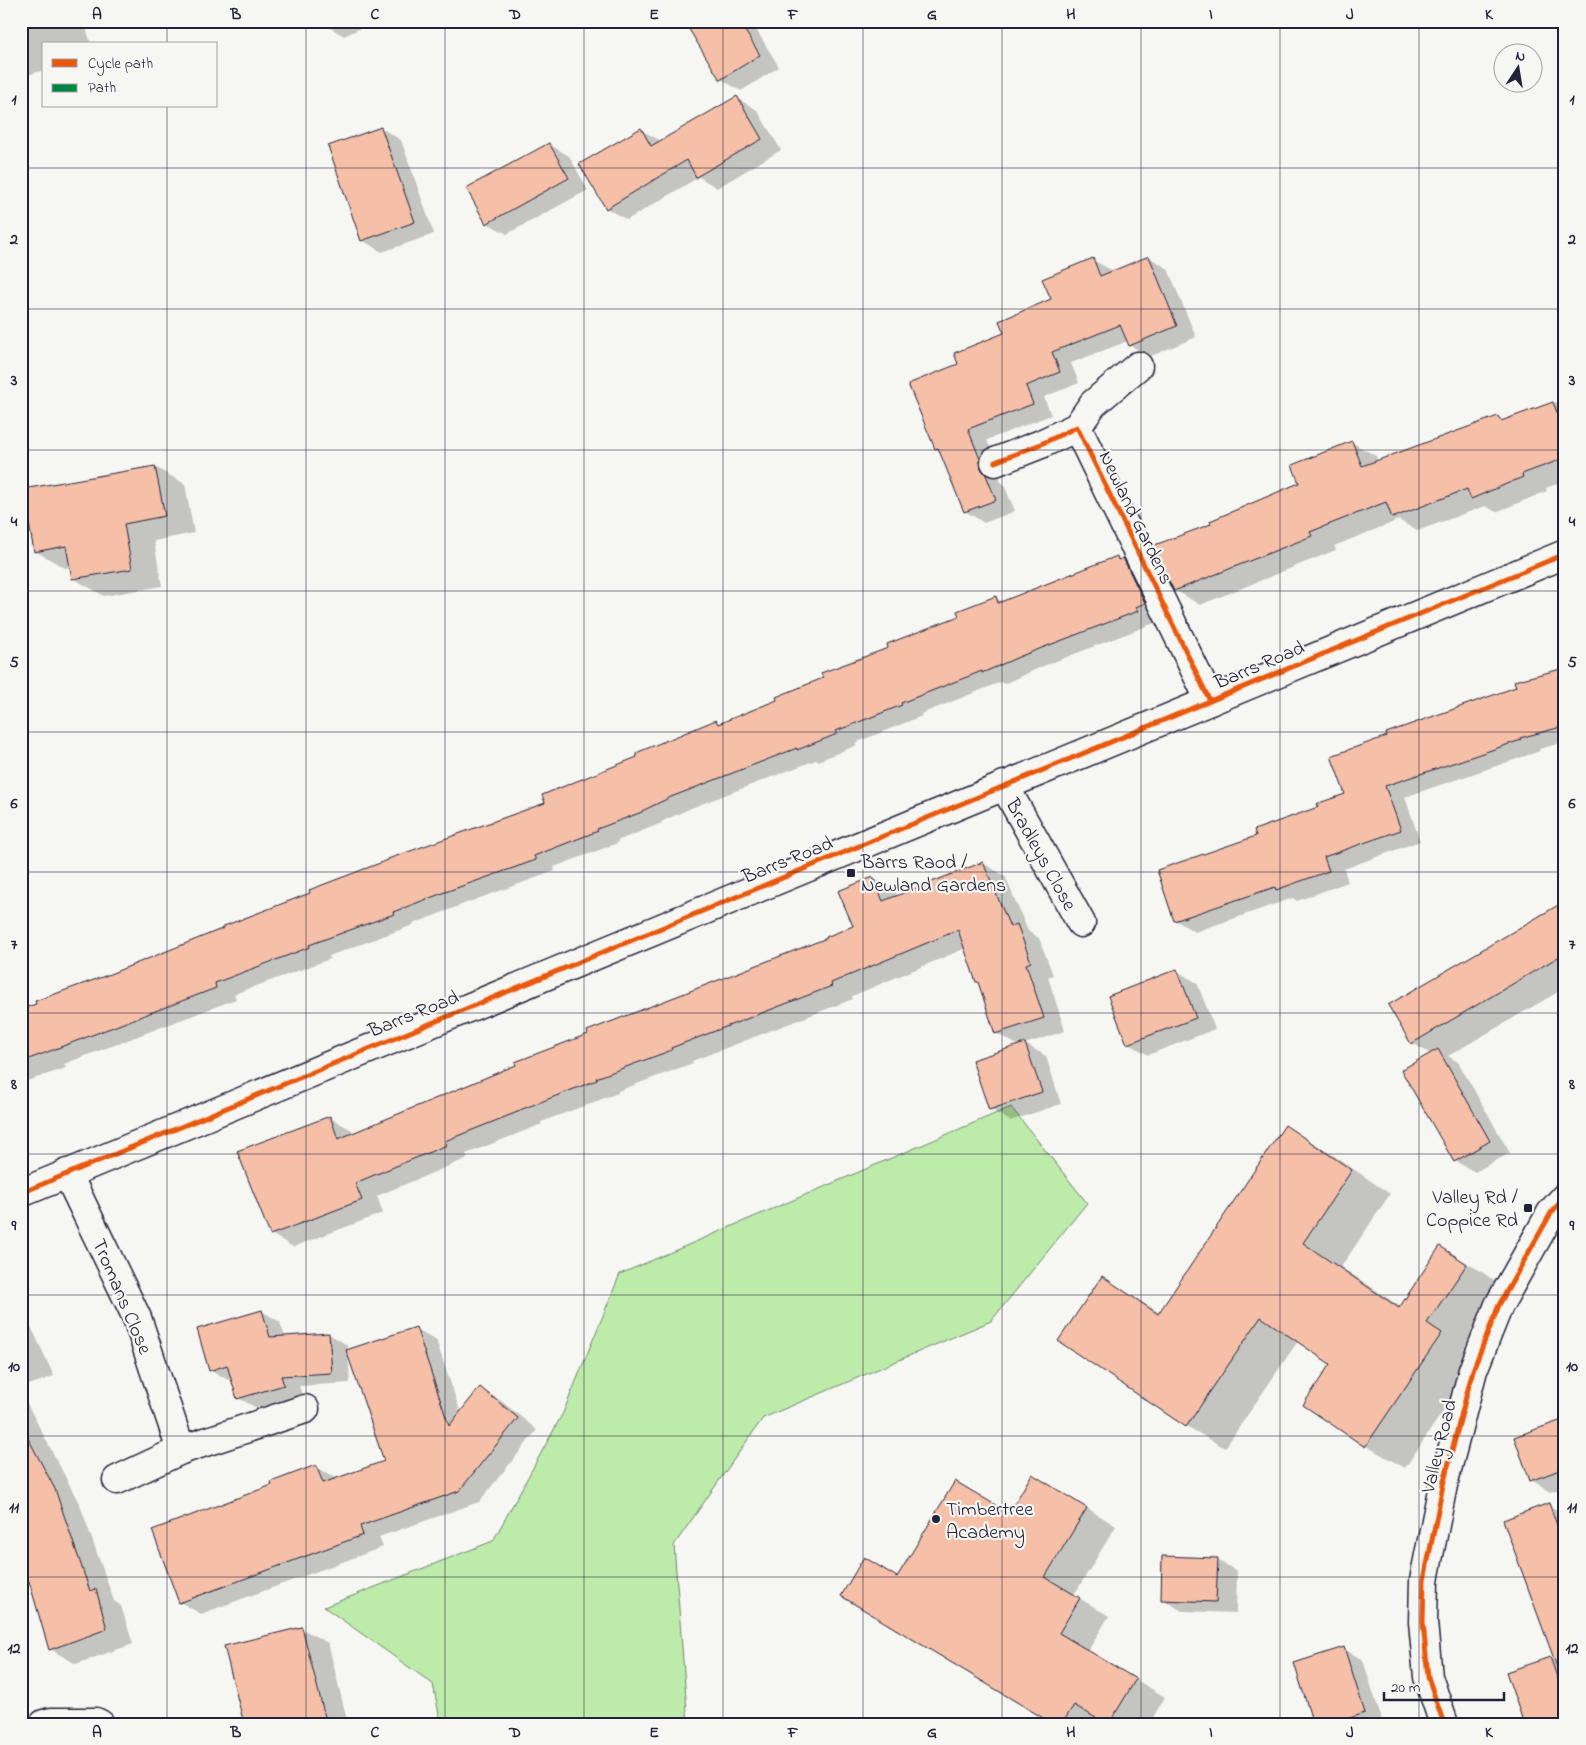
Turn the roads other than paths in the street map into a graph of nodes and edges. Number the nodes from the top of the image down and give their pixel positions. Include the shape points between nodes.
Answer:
1 (1138, 366) dead end
2 (1077, 427) junction
3 (995, 462) dead end
4 (1565, 554) edge
5 (1210, 701) junction
6 (1004, 786) junction
7 (1081, 923) dead end
8 (67, 1173) junction
9 (21, 1193) edge
10 (1560, 1212) edge
11 (305, 1409) dead end
12 (181, 1450) junction
13 (118, 1480) dead end
14 (44, 1724) edge
15 (100, 1724) edge
16 (1444, 1724) edge

1 - 2 street via 1093,404
2 - 3 street
2 - 5 street, Newland Gardens
4 - 5 street, Barrs Road
5 - 6 street, Barrs Road
6 - 7 street, Bradleys Close
6 - 8 street, Barrs Road
8 - 9 street, Barrs Road
8 - 12 street, Tromans Close via 137,1318
10 - 16 street, Valley Road via 1499,1305 1473,1370 1442,1485 1424,1580 1424,1622 1428,1677
11 - 12 street
12 - 13 street
14 - 15 street

